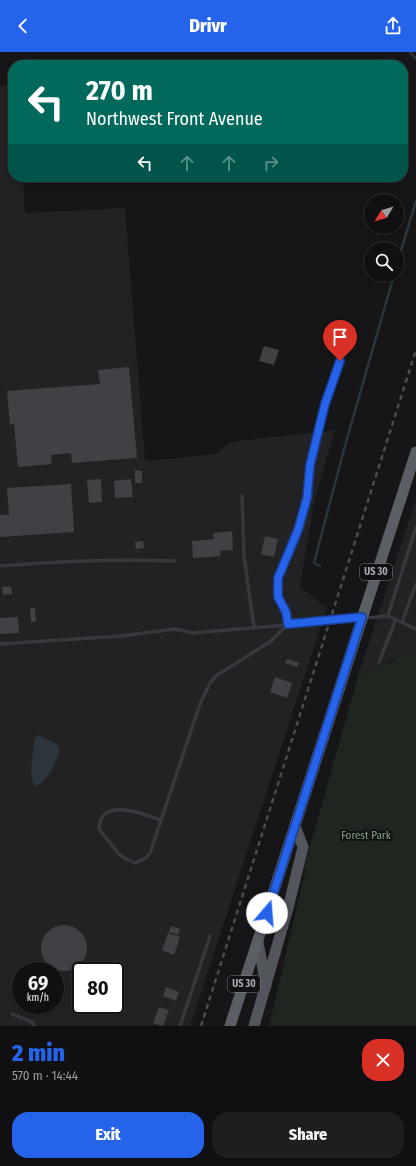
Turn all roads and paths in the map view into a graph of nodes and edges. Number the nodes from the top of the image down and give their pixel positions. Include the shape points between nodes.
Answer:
1 (340, 361) dead end
2 (416, 452) edge
3 (242, 496) dead end
4 (416, 527) edge
5 (175, 561) dead end
6 (0, 566) edge
7 (416, 584) edge
8 (388, 616) junction
9 (362, 617) junction
10 (396, 619) junction
11 (402, 622) junction
12 (288, 624) junction
13 (254, 628) junction
14 (416, 629) edge
15 (0, 644) edge
16 (379, 662) dead end
17 (161, 820) junction
18 (295, 826) junction
19 (210, 936) dead end
20 (258, 942) junction
21 (266, 989) junction
22 (12, 1014) dead end
23 (34, 1026) edge
24 (180, 1026) edge
25 (230, 1026) edge
26 (254, 1026) edge

1 - 12 lane via 325,404 310,465 307,498 298,530 278,578 278,597 286,612
2 - 9 highway, US 30
3 - 13 lane via 244,556
4 - 8 lane
5 - 6 lane via 49,562
7 - 11 lane
8 - 9 lane
8 - 10 lane
9 - 12 lane
9 - 18 highway, US 30
10 - 11 lane
10 - 16 lane
11 - 14 lane
12 - 13 lane
12 - 17 lane via 271,641 226,668 210,683 200,704
13 - 15 lane via 193,633 175,630
17 - 17 lane via 150,853 135,863 119,854 99,829 100,822 106,815 122,808
18 - 20 highway, US 30
18 - 21 main road via 303,847
19 - 24 lane
20 - 21 main road
20 - 25 highway, US 30
21 - 26 main road
22 - 23 lane via 32,1022

